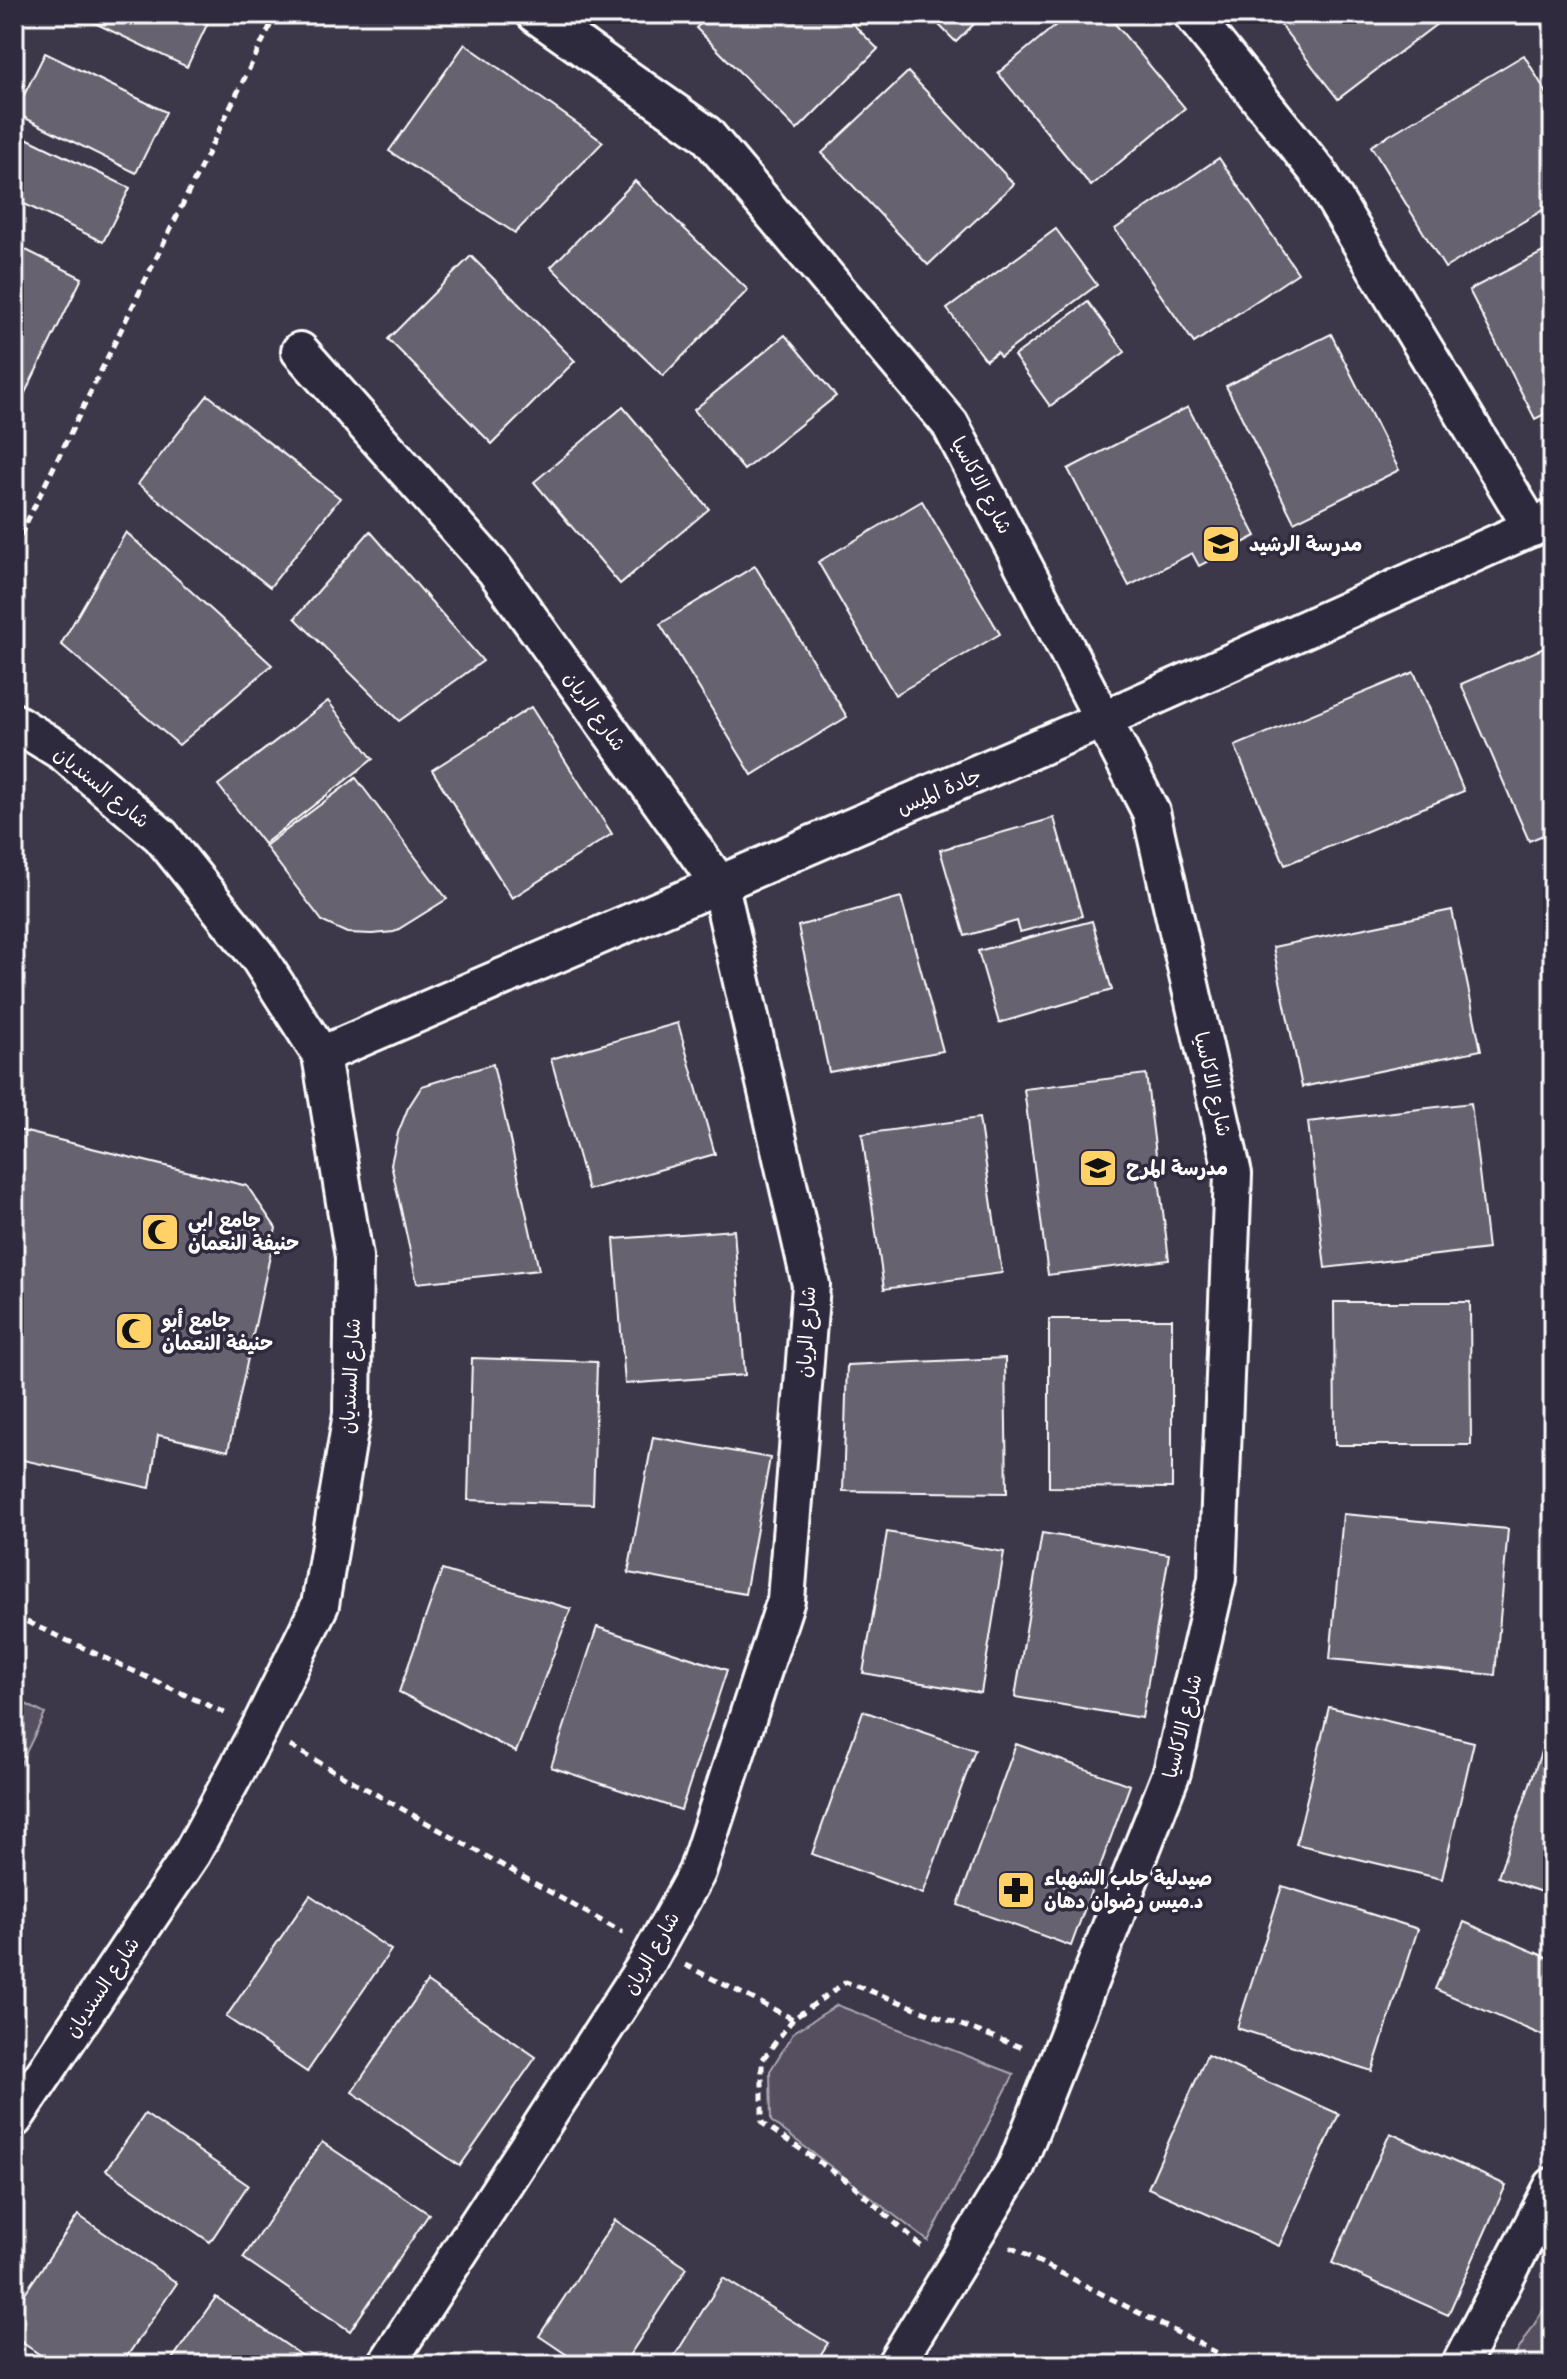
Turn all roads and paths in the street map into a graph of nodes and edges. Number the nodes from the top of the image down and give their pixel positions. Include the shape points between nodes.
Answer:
1 (276, 14) edge
2 (535, 14) edge
3 (1192, 14) edge
4 (300, 351) dead end
5 (1542, 523) edge
6 (14, 548) edge
7 (1104, 719) junction
8 (14, 722) edge
9 (720, 885) junction
10 (321, 1055) junction
11 (14, 1616) edge
12 (259, 1729) junction
13 (654, 1950) junction
14 (793, 2019) junction
15 (1058, 2061) junction
16 (14, 2119) edge
17 (1553, 2186) edge
18 (979, 2231) junction
19 (951, 2273) junction
20 (386, 2365) edge
21 (895, 2365) edge
22 (1241, 2365) edge
23 (1460, 2365) edge

1 - 6 path
2 - 7 street, شارع الاكاسيا via 706,134 950,424
3 - 5 street via 1318,172
4 - 9 street, شارع الريان via 495,570
5 - 7 street, جادة الميس
7 - 9 street, جادة الميس
7 - 15 street, شارع الاكاسيا via 1151,812 1233,1174 1217,1579 1172,1772
8 - 10 street, شارع السنديان via 64,753 161,836 259,958
9 - 10 street, جادة الميس
9 - 13 street, شارع الريان via 811,1285 786,1600 697,1872
10 - 12 street, شارع السنديان via 354,1257 352,1414 320,1605
11 - 12 path
12 - 13 path
12 - 16 street, شارع السنديان via 192,1853
13 - 14 path
13 - 20 street, شارع الريان
14 - 15 path via 846,1982
14 - 19 path via 762,2060 762,2123 853,2185
15 - 18 street, شارع الاكاسيا via 1016,2167
17 - 23 street
18 - 19 street, شارع الاكاسيا
18 - 22 path
19 - 21 street, شارع الاكاسيا

